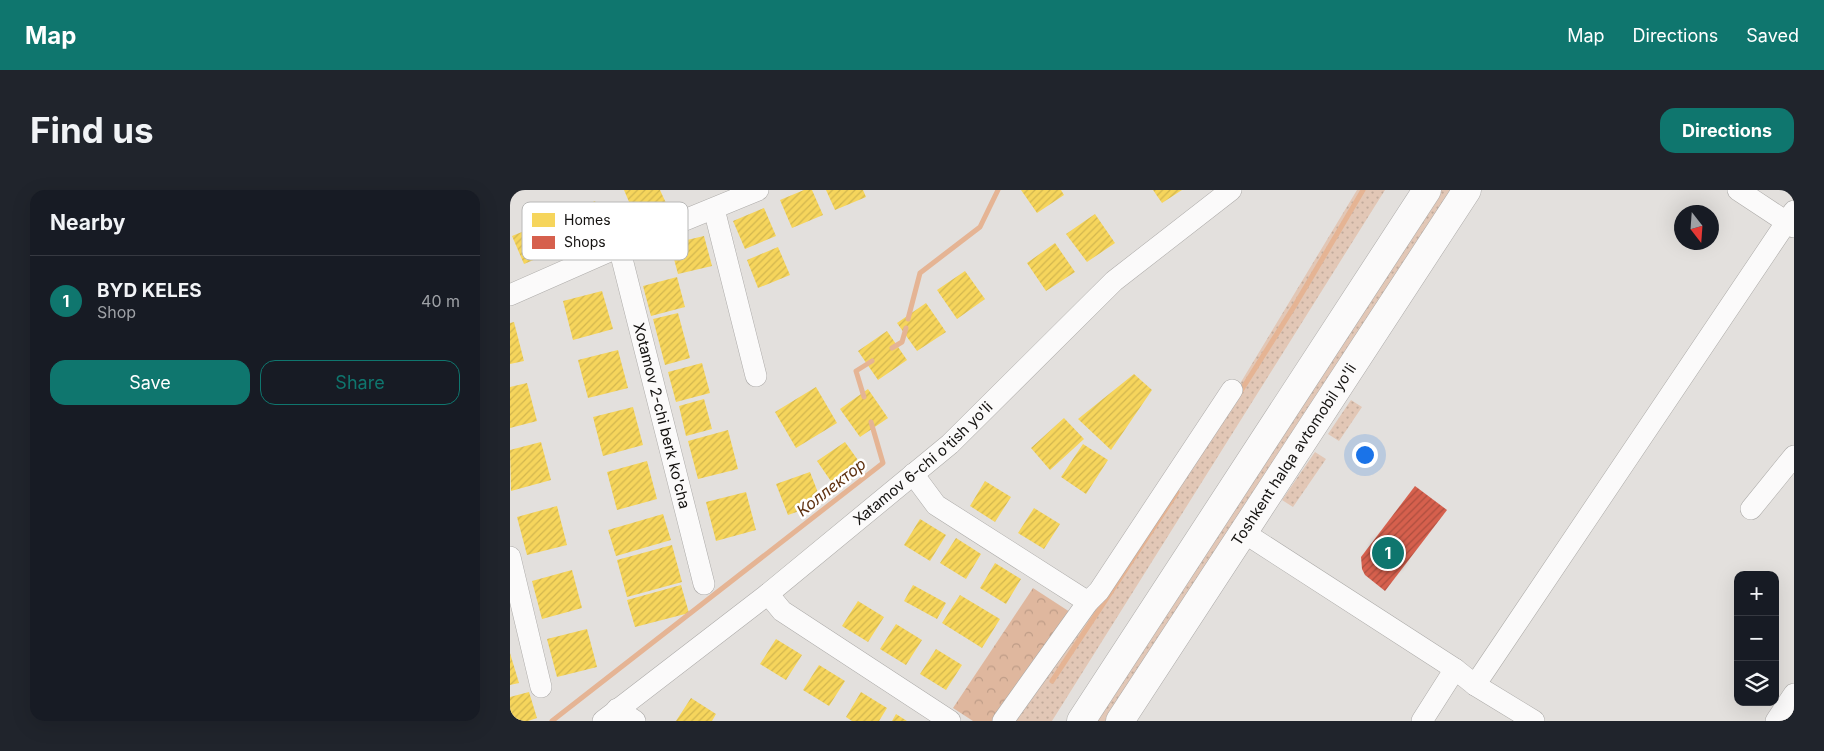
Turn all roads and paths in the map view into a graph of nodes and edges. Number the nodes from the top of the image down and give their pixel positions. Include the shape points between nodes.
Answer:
1 (758, 190) edge
2 (1231, 190) edge
3 (1427, 190) edge
4 (1467, 190) edge
5 (1738, 190) edge
6 (714, 209) junction
7 (688, 219) edge
8 (1792, 220) edge
9 (589, 260) edge
10 (621, 260) edge
11 (510, 295) edge
12 (756, 376) dead end
13 (1232, 390) dead end
14 (1794, 456) edge
15 (913, 474) junction
16 (1751, 509) dead end
17 (1244, 532) junction
18 (510, 557) edge
19 (704, 584) dead end
20 (768, 594) junction
21 (1088, 602) junction
22 (1455, 669) junction
23 (1475, 685) junction
24 (541, 687) dead end
25 (1794, 694) edge
26 (610, 715) edge
27 (635, 721) edge
28 (950, 721) edge
29 (1003, 721) edge
30 (1081, 721) edge
31 (1120, 721) edge
32 (1422, 721) edge
33 (1534, 721) edge
34 (1776, 721) edge

1 - 6 street
2 - 15 street, Xatamov 6-chi o'tish yo'li via 1114,281 950,444
3 - 30 highway
4 - 17 highway, Toshkent halqa avtomobil yo'li
5 - 8 street
6 - 7 street
6 - 12 street
8 - 23 street
9 - 11 street
10 - 19 street, Xotamov 2-chi berk ko'cha
13 - 21 street via 1099,591
14 - 16 street
15 - 20 street, Xatamov 6-chi o'tish yo'li
15 - 21 street via 936,505
17 - 22 street
17 - 31 highway, Toshkent halqa avtomobil yo'li
18 - 24 street
20 - 26 street, Xatamov 6-chi o'tish yo'li
20 - 28 street via 782,610
21 - 29 street
22 - 23 street
22 - 32 street
23 - 33 street
25 - 34 street
26 - 27 street

